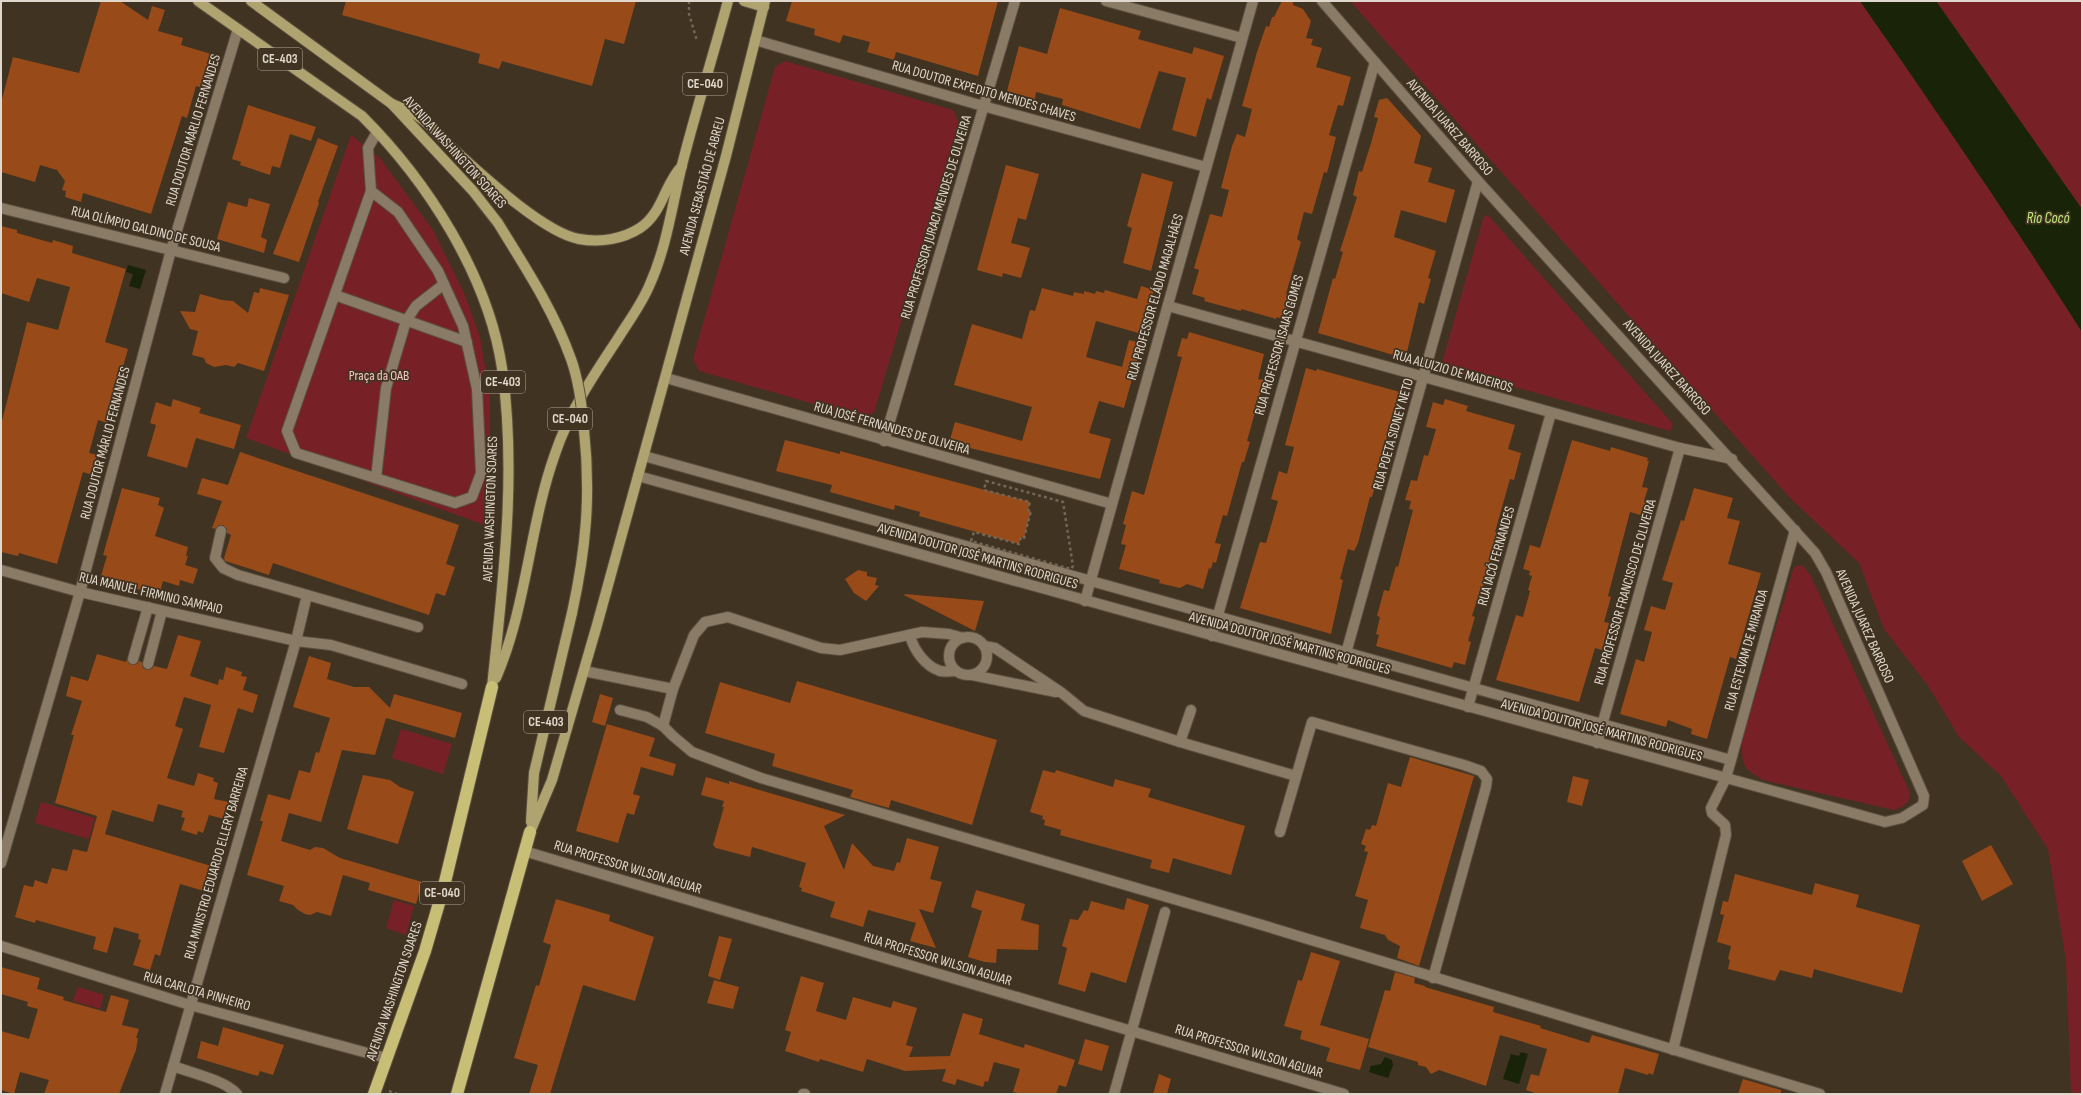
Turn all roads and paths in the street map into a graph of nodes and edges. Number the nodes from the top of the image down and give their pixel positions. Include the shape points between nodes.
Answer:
1 (198, 1) edge
2 (251, 1) edge
3 (689, 1) edge
4 (728, 1) edge
5 (744, 1) edge
6 (1015, 1) edge
7 (1106, 1) edge
8 (1254, 1) edge
9 (1322, 1) edge
10 (764, 4) edge
11 (238, 29) junction
12 (1242, 38) junction
13 (755, 40) junction
14 (697, 41) dead end
15 (1375, 62) junction
16 (392, 104) junction
17 (983, 106) junction
18 (377, 132) junction
19 (682, 166) junction
20 (1206, 166) junction
21 (1478, 181) junction
22 (371, 191) junction
23 (1, 208) edge
24 (171, 250) junction
25 (284, 278) dead end
26 (444, 284) junction
27 (334, 295) junction
28 (1168, 306) junction
29 (406, 320) junction
30 (1295, 341) junction
31 (467, 342) junction
32 (1424, 376) junction
33 (666, 378) junction
34 (1551, 413) junction
35 (884, 441) junction
36 (1680, 448) junction
37 (644, 456) junction
38 (1732, 459) junction
39 (638, 476) junction
40 (376, 478) junction
41 (986, 481) joint
42 (1112, 504) junction
43 (1795, 530) junction
44 (221, 531) dead end
45 (1, 570) edge
46 (1090, 582) junction
47 (80, 592) junction
48 (307, 595) junction
49 (1085, 601) junction
50 (148, 607) junction
51 (162, 611) junction
52 (1217, 618) junction
53 (418, 627) dead end
54 (910, 636) junction
55 (1212, 636) junction
56 (963, 638) junction
57 (296, 640) junction
58 (984, 646) junction
59 (1346, 654) junction
60 (133, 659) dead end
61 (148, 664) dead end
62 (584, 671) junction
63 (956, 671) junction
64 (1341, 671) junction
65 (972, 675) junction
66 (462, 684) dead end
67 (492, 687) junction
68 (673, 689) junction
69 (1473, 689) junction
70 (1062, 693) junction
71 (1468, 707) junction
72 (620, 710) dead end
73 (1190, 710) dead end
74 (1602, 724) junction
75 (664, 726) junction
76 (1180, 742) junction
77 (1597, 743) junction
78 (1731, 760) junction
79 (1296, 776) junction
80 (1726, 778) junction
81 (1924, 796) joint
82 (530, 832) junction
83 (1280, 832) dead end
84 (524, 851) junction
85 (1, 864) edge
86 (1165, 912) dead end
87 (1, 946) edge
88 (1433, 978) junction
89 (190, 1005) junction
90 (1132, 1031) junction
91 (1673, 1050) junction
92 (386, 1058) junction
93 (173, 1066) junction
94 (165, 1094) edge
95 (238, 1094) edge
96 (374, 1094) edge
97 (457, 1094) edge
98 (1114, 1094) edge
99 (1344, 1094) edge
100 (1820, 1094) edge

1 - 11 main road, AVENIDA WASHINGTON SOARES / CE-403
2 - 16 main road, AVENIDA WASHINGTON SOARES / CE-403
3 - 14 path via 689,14
4 - 19 main road, AVENIDA SEBASTIÃO DE ABREU / CE-040
5 - 10 main road
6 - 17 street, RUA PROFESSOR JURACI MENDES DE OLIVEIRA
7 - 12 street
8 - 12 street, RUA PROFESSOR ELÁDIO MAGALHÃES
9 - 15 street, AVENIDA JUAREZ BARROSO
10 - 13 main road, AVENIDA SEBASTIÃO DE ABREU / CE-040
11 - 18 main road, AVENIDA WASHINGTON SOARES / CE-403 via 362,116
11 - 24 street, RUA DOUTOR MÁRLIO FERNANDES
12 - 20 street, RUA PROFESSOR ELÁDIO MAGALHÃES
13 - 17 street, RUA DOUTOR EXPEDITO MENDES CHAVES
13 - 33 main road, AVENIDA SEBASTIÃO DE ABREU / CE-040
15 - 21 street, AVENIDA JUAREZ BARROSO
15 - 30 street, RUA PROFESSOR ISAIAS GOMES
16 - 19 main road via 419,116 485,179 535,216 555,229 580,239 616,239 642,227 658,208 669,181
16 - 82 main road, AVENIDA WASHINGTON SOARES / CE-403, bridge via 473,191 498,222 540,290 571,359 582,412 588,499 583,552 572,613 534,773
17 - 20 street, RUA DOUTOR EXPEDITO MENDES CHAVES
17 - 35 street, RUA PROFESSOR JURACI MENDES DE OLIVEIRA
18 - 22 street via 368,148
18 - 67 main road, AVENIDA WASHINGTON SOARES / CE-403 via 409,168 440,212 474,279 491,321 498,352 508,424 509,474 504,577
19 - 67 main road, AVENIDA WASHINGTON SOARES / CE-040 via 667,232 650,286 588,384 554,454 522,596 505,658
20 - 28 street, RUA PROFESSOR ELÁDIO MAGALHÃES
21 - 32 street, RUA POETA SIDNEY NETO
21 - 38 street, AVENIDA JUAREZ BARROSO
22 - 26 street via 398,212
22 - 27 street
23 - 24 street, RUA OLÍMPIO GALDINO DE SOUSA
24 - 25 street, RUA OLÍMPIO GALDINO DE SOUSA
24 - 47 street, RUA DOUTOR MÁRLIO FERNANDES
26 - 29 street via 416,306
26 - 31 street via 463,326
27 - 29 street
27 - 40 street via 287,431 296,453
28 - 30 street, RUA ALUIZIO DE MADEIROS
28 - 42 street, RUA PROFESSOR ELÁDIO MAGALHÃES
29 - 31 street
29 - 40 street via 386,388
30 - 32 street, RUA ALUIZIO DE MADEIROS
30 - 52 street, RUA PROFESSOR ISAIAS GOMES
31 - 40 street via 477,389 481,473 472,497 455,503
32 - 34 street, RUA ALUIZIO DE MADEIROS
32 - 59 street, RUA POETA SIDNEY NETO
33 - 35 street, RUA JOSÉ FERNANDES DE OLIVEIRA
33 - 37 main road, AVENIDA WASHINGTON SOARES / CE-040
34 - 36 street, RUA ALUIZIO DE MADEIROS
34 - 69 street, RUA IACÓ FERNANDES
35 - 42 street, RUA JOSÉ FERNANDES DE OLIVEIRA
36 - 38 street, RUA ALUIZIO DE MADEIROS
36 - 74 street, RUA PROFESSOR FRANCISCO DE OLIVEIRA
37 - 39 main road, AVENIDA WASHINGTON SOARES / CE-040
37 - 46 street, AVENIDA DOUTOR JOSÉ MARTINS RODRIGUES
38 - 43 street, AVENIDA JUAREZ BARROSO
39 - 49 street, AVENIDA DOUTOR JOSÉ MARTINS RODRIGUES
39 - 62 main road, AVENIDA WASHINGTON SOARES / CE-040
41 - 41 path via 984,490 1030,502 1028,510 1031,511 1024,538 1021,537 1019,544 974,532 971,541 1070,569 1073,566 1064,502
42 - 46 street, RUA PROFESSOR ELÁDIO MAGALHÃES
43 - 78 street, RUA ESTEVAM DE MIRANDA
43 - 81 street, AVENIDA JUAREZ BARROSO via 1815,553 1826,572
44 - 48 street via 215,558 223,568 238,576
45 - 47 street, RUA MANUEL FIRMINO SAMPAIO
46 - 49 street, RUA PROFESSOR ELÁDIO MAGALHÃES
46 - 52 street, AVENIDA DOUTOR JOSÉ MARTINS RODRIGUES
47 - 50 street, RUA MANUEL FIRMINO SAMPAIO
47 - 85 street, RUA DOUTOR MÁRLIO FERNANDES
48 - 53 street
48 - 57 street, RUA MINISTRO EDUARDO ELLERY BARREIRA
49 - 55 street, AVENIDA DOUTOR JOSÉ MARTINS RODRIGUES
50 - 51 street, RUA MANUEL FIRMINO SAMPAIO
50 - 60 street
51 - 57 street, RUA MANUEL FIRMINO SAMPAIO
51 - 61 street
52 - 55 street, RUA PROFESSOR ISAIAS GOMES
52 - 59 street, AVENIDA DOUTOR JOSÉ MARTINS RODRIGUES
54 - 56 street via 922,632
54 - 63 street via 913,647 924,660 940,671
54 - 68 street via 831,650 728,617 705,622 694,635
55 - 64 street, AVENIDA DOUTOR JOSÉ MARTINS RODRIGUES
56 - 58 street via 975,639
56 - 63 street via 954,643 949,655
57 - 66 street, RUA MANUEL FIRMINO SAMPAIO via 331,645
57 - 89 street, RUA MINISTRO EDUARDO ELLERY BARREIRA
58 - 65 street via 987,656 984,666
58 - 70 street via 995,648
59 - 64 street, RUA POETA SIDNEY NETO
59 - 69 street, AVENIDA DOUTOR JOSÉ MARTINS RODRIGUES
62 - 68 street via 639,680
62 - 82 main road, AVENIDA WASHINGTON SOARES / CE-040 via 552,780
63 - 65 street via 966,676
64 - 71 street, AVENIDA DOUTOR JOSÉ MARTINS RODRIGUES
65 - 70 street
67 - 92 highway, AVENIDA WASHINGTON SOARES / CE-040 via 444,886 425,951
68 - 75 street
69 - 71 street, RUA IACÓ FERNANDES
69 - 74 street, AVENIDA DOUTOR JOSÉ MARTINS RODRIGUES
70 - 76 street via 1084,711
71 - 77 street, AVENIDA DOUTOR JOSÉ MARTINS RODRIGUES
72 - 75 street via 647,717
73 - 76 street
74 - 77 street, RUA PROFESSOR FRANCISCO DE OLIVEIRA
74 - 78 street, AVENIDA DOUTOR JOSÉ MARTINS RODRIGUES
75 - 88 street via 692,752 761,778 1242,919
76 - 79 street
77 - 80 street, AVENIDA DOUTOR JOSÉ MARTINS RODRIGUES
78 - 80 street, RUA ESTEVAM DE MIRANDA
79 - 83 street
79 - 88 street via 1312,722 1474,768 1487,779
80 - 81 street, AVENIDA DOUTOR JOSÉ MARTINS RODRIGUES via 1885,822 1902,818 1923,805
80 - 91 street, RUA ESTEVAM DE MIRANDA via 1711,808 1712,813 1725,825 1726,834
82 - 84 highway, AVENIDA WASHINGTON SOARES / CE-040
84 - 90 street, RUA PROFESSOR WILSON AGUIAR
84 - 97 highway, AVENIDA WASHINGTON SOARES / CE-040
86 - 90 street
87 - 89 street, RUA CARLOTA PINHEIRO
88 - 91 street
89 - 92 street, RUA CARLOTA PINHEIRO
89 - 93 street, RUA MINISTRO EDUARDO ELLERY BARREIRA
90 - 98 street
90 - 99 street, RUA PROFESSOR WILSON AGUIAR
91 - 100 street
92 - 96 highway, AVENIDA WASHINGTON SOARES / CE-040
93 - 94 street, RUA MINISTRO EDUARDO ELLERY BARREIRA
93 - 95 street via 212,1080

